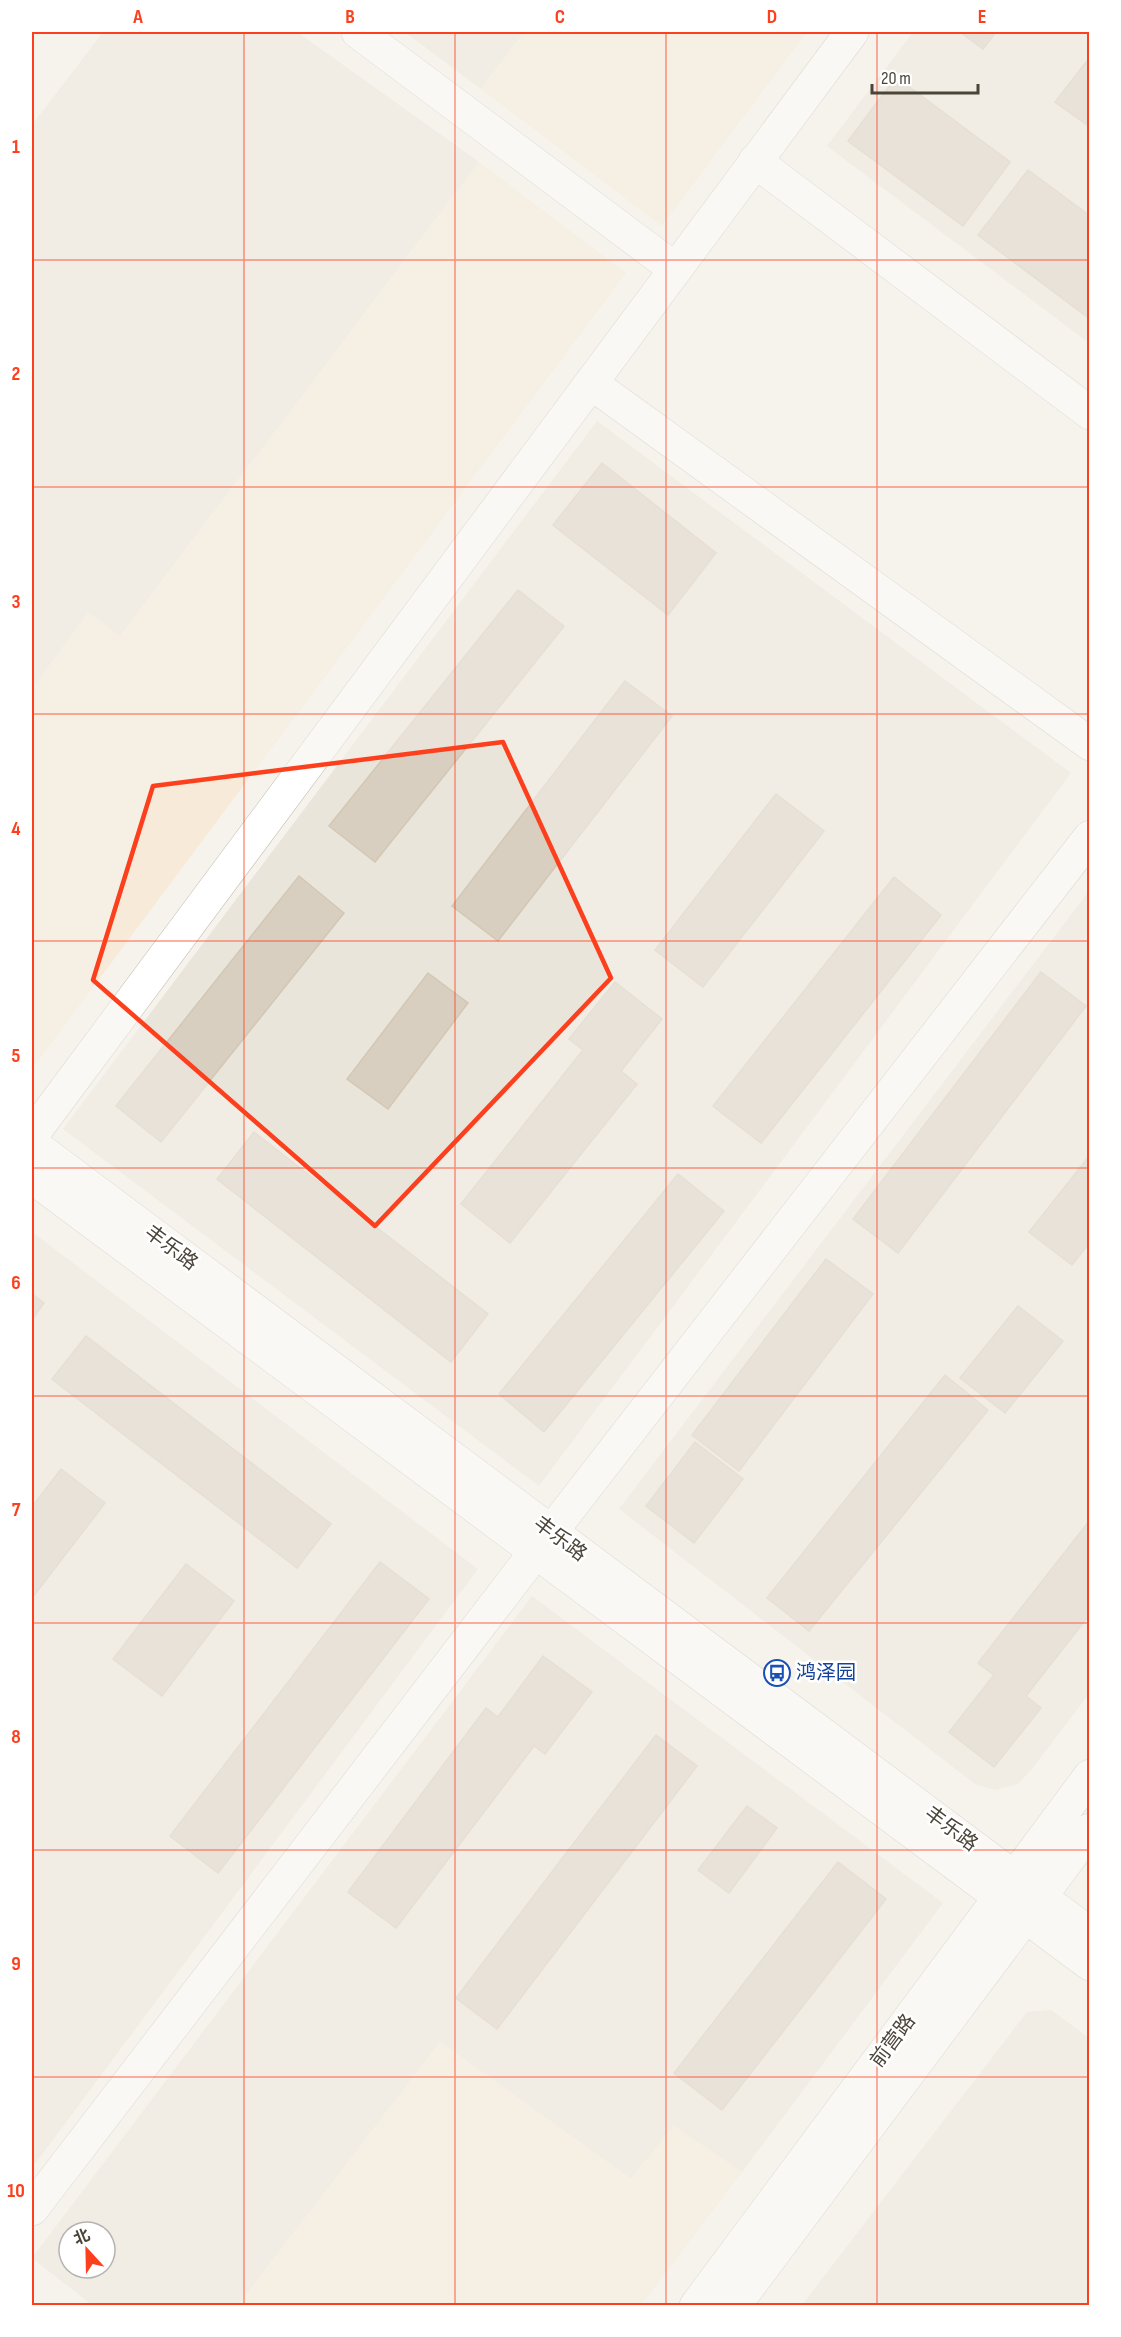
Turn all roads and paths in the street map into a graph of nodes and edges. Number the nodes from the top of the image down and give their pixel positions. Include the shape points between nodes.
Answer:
1 (358, 32) edge
2 (852, 32) edge
3 (755, 161) junction
4 (675, 269) junction
5 (591, 383) junction
6 (1089, 413) edge
7 (1089, 744) edge
8 (1089, 837) edge
9 (32, 1135) edge
10 (32, 1144) edge
11 (32, 1177) edge
12 (544, 1542) junction
13 (1089, 1776) edge
14 (1089, 1830) edge
15 (959, 1850) junction
16 (1012, 1896) junction
17 (1089, 1934) edge
18 (973, 1958) junction
19 (1089, 1964) edge
20 (32, 2209) edge
21 (696, 2306) edge
22 (734, 2306) edge

1 - 4 street
2 - 3 street
3 - 4 street
3 - 6 street
4 - 5 street
5 - 7 street
5 - 9 street
8 - 12 street
10 - 12 street, 丰乐路
11 - 12 street, 丰乐路
12 - 15 street, 丰乐路
12 - 20 street
13 - 16 street, 前营路
14 - 16 street, 前营路
15 - 16 street via 988,1870
15 - 18 street via 973,1908 969,1931
16 - 17 street
16 - 18 street, 前营路
16 - 19 street
18 - 21 street, 前营路
18 - 22 street, 前营路

